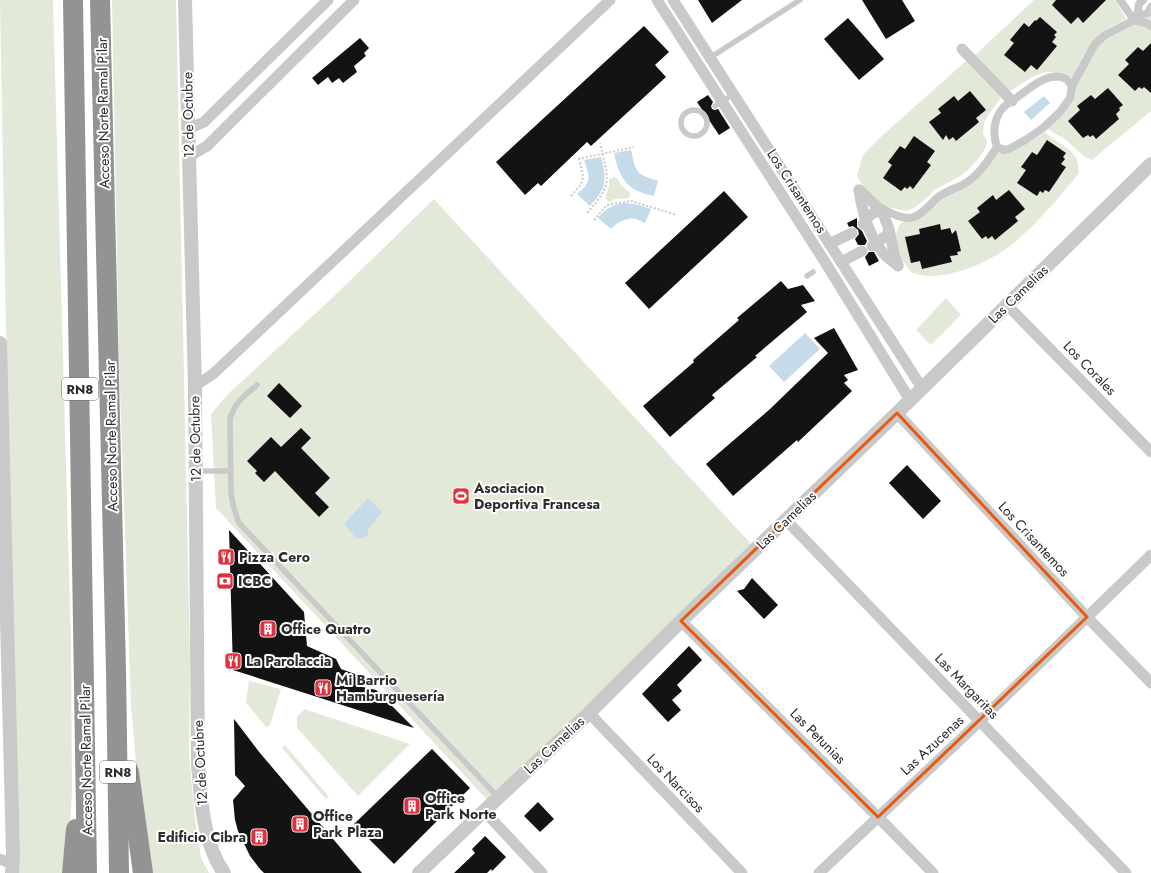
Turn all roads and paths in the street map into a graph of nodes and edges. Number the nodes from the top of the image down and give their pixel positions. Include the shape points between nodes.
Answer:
1 (69, 0) edge
2 (72, 0) edge
3 (100, 0) edge
4 (186, 0) edge
5 (328, 0) edge
6 (354, 0) edge
7 (610, 0) edge
8 (657, 0) edge
9 (673, 0) edge
10 (800, 0) edge
11 (1120, 0) edge
12 (1143, 0) edge
13 (1146, 0) edge
14 (1151, 7) edge
15 (1136, 18) junction
16 (1151, 26) edge
17 (74, 47) junction
18 (962, 49) dead end
19 (711, 57) junction
20 (268, 60) junction
21 (281, 74) junction
22 (1072, 86) junction
23 (734, 94) junction
24 (1012, 101) junction
25 (719, 104) junction
26 (703, 114) joint
27 (188, 129) junction
28 (600, 143) dead end
29 (634, 147) dead end
30 (997, 148) junction
31 (602, 154) junction
32 (188, 157) junction
33 (1151, 164) edge
34 (790, 183) junction
35 (778, 190) junction
36 (571, 196) dead end
37 (880, 209) junction
38 (587, 213) dead end
39 (677, 215) dead end
40 (594, 220) dead end
41 (860, 227) junction
42 (890, 229) junction
43 (829, 244) junction
44 (870, 247) junction
45 (838, 258) junction
46 (822, 264) junction
47 (813, 272) dead end
48 (807, 276) dead end
49 (1007, 304) junction
50 (0, 343) edge
51 (0, 362) edge
52 (256, 385) dead end
53 (195, 386) junction
54 (922, 388) junction
55 (910, 400) junction
56 (897, 413) junction
57 (1151, 452) edge
58 (195, 471) junction
59 (231, 471) junction
60 (786, 520) junction
61 (1151, 556) edge
62 (1087, 617) junction
63 (681, 621) junction
64 (3, 645) edge
65 (3, 660) edge
66 (116, 671) junction
67 (1151, 683) edge
68 (589, 713) junction
69 (980, 721) junction
70 (86, 732) junction
71 (498, 797) junction
72 (484, 810) junction
73 (878, 817) junction
74 (8, 866) edge
75 (72, 873) edge
76 (88, 873) edge
77 (119, 873) edge
78 (143, 873) edge
79 (224, 873) edge
80 (419, 873) edge
81 (542, 873) edge
82 (742, 873) edge
83 (820, 873) edge
84 (933, 873) edge
85 (1126, 873) edge

1 - 17 highway
2 - 17 highway, Acceso Norte Ramal Pilar / RN8
3 - 66 highway, Acceso Norte Ramal Pilar / RN8
4 - 27 street, 12 de Octubre
5 - 20 street
6 - 21 street
7 - 53 street via 213,374
8 - 25 street, Los Crisantemos
9 - 19 street, Los Crisantemos
10 - 19 lane
11 - 15 street
12 - 15 street via 1139,4
13 - 14 street
14 - 15 street via 1148,13
15 - 16 street
15 - 22 street via 1094,44
17 - 70 highway, Acceso Norte Ramal Pilar / RN8
18 - 24 street
19 - 23 street, Los Crisantemos
20 - 21 street
20 - 27 street via 204,122
21 - 32 street via 207,146
22 - 24 street via 1066,79 1055,76 1031,87
22 - 30 street via 1070,98 1059,113 1042,128 1009,149
23 - 25 lane
23 - 34 street, Los Crisantemos
24 - 30 street via 1002,110 994,129
25 - 35 street, Los Crisantemos
26 - 26 lane via 698,111 686,114 682,120 682,129 688,135 696,136 703,132 706,123
27 - 32 street, 12 de Octubre
28 - 31 path
29 - 31 path
30 - 37 street via 974,176 938,197 923,212 913,217 900,216
31 - 36 path via 578,158 583,183
31 - 38 path via 607,184 601,198
32 - 53 street, 12 de Octubre
33 - 49 street, Las Camelias
34 - 35 street
34 - 43 street, Los Crisantemos
35 - 46 street, Los Crisantemos
37 - 41 street via 869,215
37 - 41 street via 859,190
37 - 42 street
39 - 40 path via 631,201 607,205
41 - 43 street
41 - 44 street
42 - 44 street via 887,235
42 - 44 street via 898,266 884,254
43 - 45 street, Los Crisantemos
44 - 45 street
45 - 46 street
45 - 54 street, Los Crisantemos
46 - 55 street, Los Crisantemos
47 - 48 lane
49 - 54 street, Las Camelias
49 - 57 street, Los Corales
50 - 51 street
51 - 64 street
52 - 59 lane via 237,403 230,419
53 - 58 street, 12 de Octubre
54 - 55 street, Las Camelias
55 - 56 street, Las Camelias
56 - 60 street, Las Camelias
56 - 62 street, Los Crisantemos
58 - 59 lane
58 - 79 street, 12 de Octubre via 200,795 209,844 217,864
59 - 71 lane via 233,505 239,523
60 - 63 street, Las Camelias
60 - 69 street, Las Margaritas
61 - 62 street, Las Azucenas
62 - 67 street, Los Crisantemos
62 - 69 street, Las Azucenas
63 - 68 street, Las Camelias
63 - 73 street, Las Petunias
64 - 65 street
65 - 74 street
66 - 77 highway, Acceso Norte Ramal Pilar / RN8
66 - 78 highway
68 - 71 street, Las Camelias
68 - 82 street, Los Narcisos
69 - 73 street, Las Azucenas
69 - 85 street, Las Margaritas
70 - 75 highway
70 - 76 highway, Acceso Norte Ramal Pilar / RN8
71 - 72 street, Las Camelias
72 - 80 street, Las Camelias
72 - 81 street
73 - 83 street, Las Azucenas
73 - 84 street, Las Petunias

